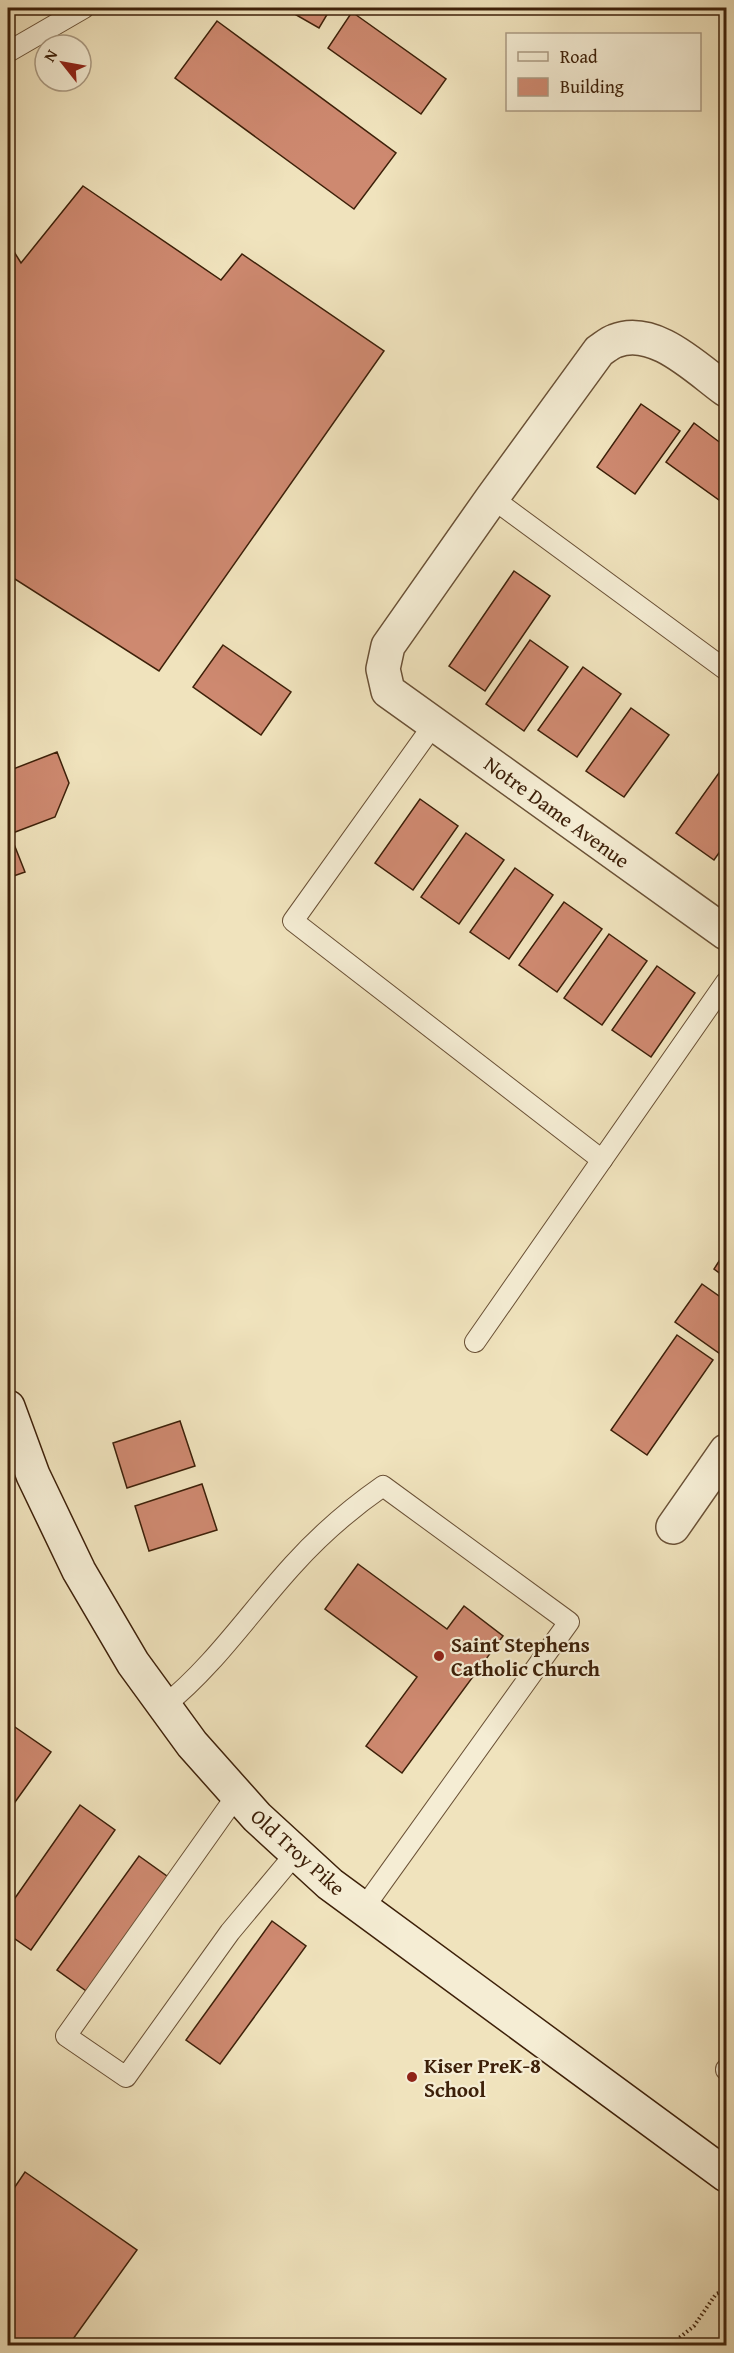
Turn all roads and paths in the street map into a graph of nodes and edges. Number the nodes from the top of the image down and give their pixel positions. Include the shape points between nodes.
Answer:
1 (84, 8) edge
2 (8, 52) edge
3 (726, 390) edge
4 (492, 498) junction
5 (726, 670) edge
6 (434, 724) junction
7 (726, 933) edge
8 (726, 982) edge
9 (602, 1160) junction
10 (475, 1342) dead end
11 (8, 1407) edge
12 (726, 1450) edge
13 (673, 1527) dead end
14 (164, 1706) junction
15 (237, 1795) junction
16 (296, 1853) junction
17 (363, 1909) junction
18 (723, 2165) edge
19 (726, 2289) edge
20 (669, 2346) edge

1 - 2 lane
3 - 4 street via 652,339 633,337 615,341 599,351
4 - 5 lane
4 - 6 street, Notre Dame Avenue via 388,646 383,669 388,691
6 - 7 street, Notre Dame Avenue
6 - 9 lane via 293,921
8 - 9 lane
9 - 10 lane
11 - 14 street, Old Troy Pike via 33,1475 79,1572 133,1663
12 - 13 street
14 - 15 street, Old Troy Pike
14 - 17 lane via 191,1685 294,1564 353,1507 382,1486 569,1622
15 - 16 street, Old Troy Pike
15 - 16 lane via 66,2036 126,2077 230,1932
16 - 17 street, Old Troy Pike
17 - 18 street, Old Troy Pike
19 - 20 path via 716,2294 693,2326

